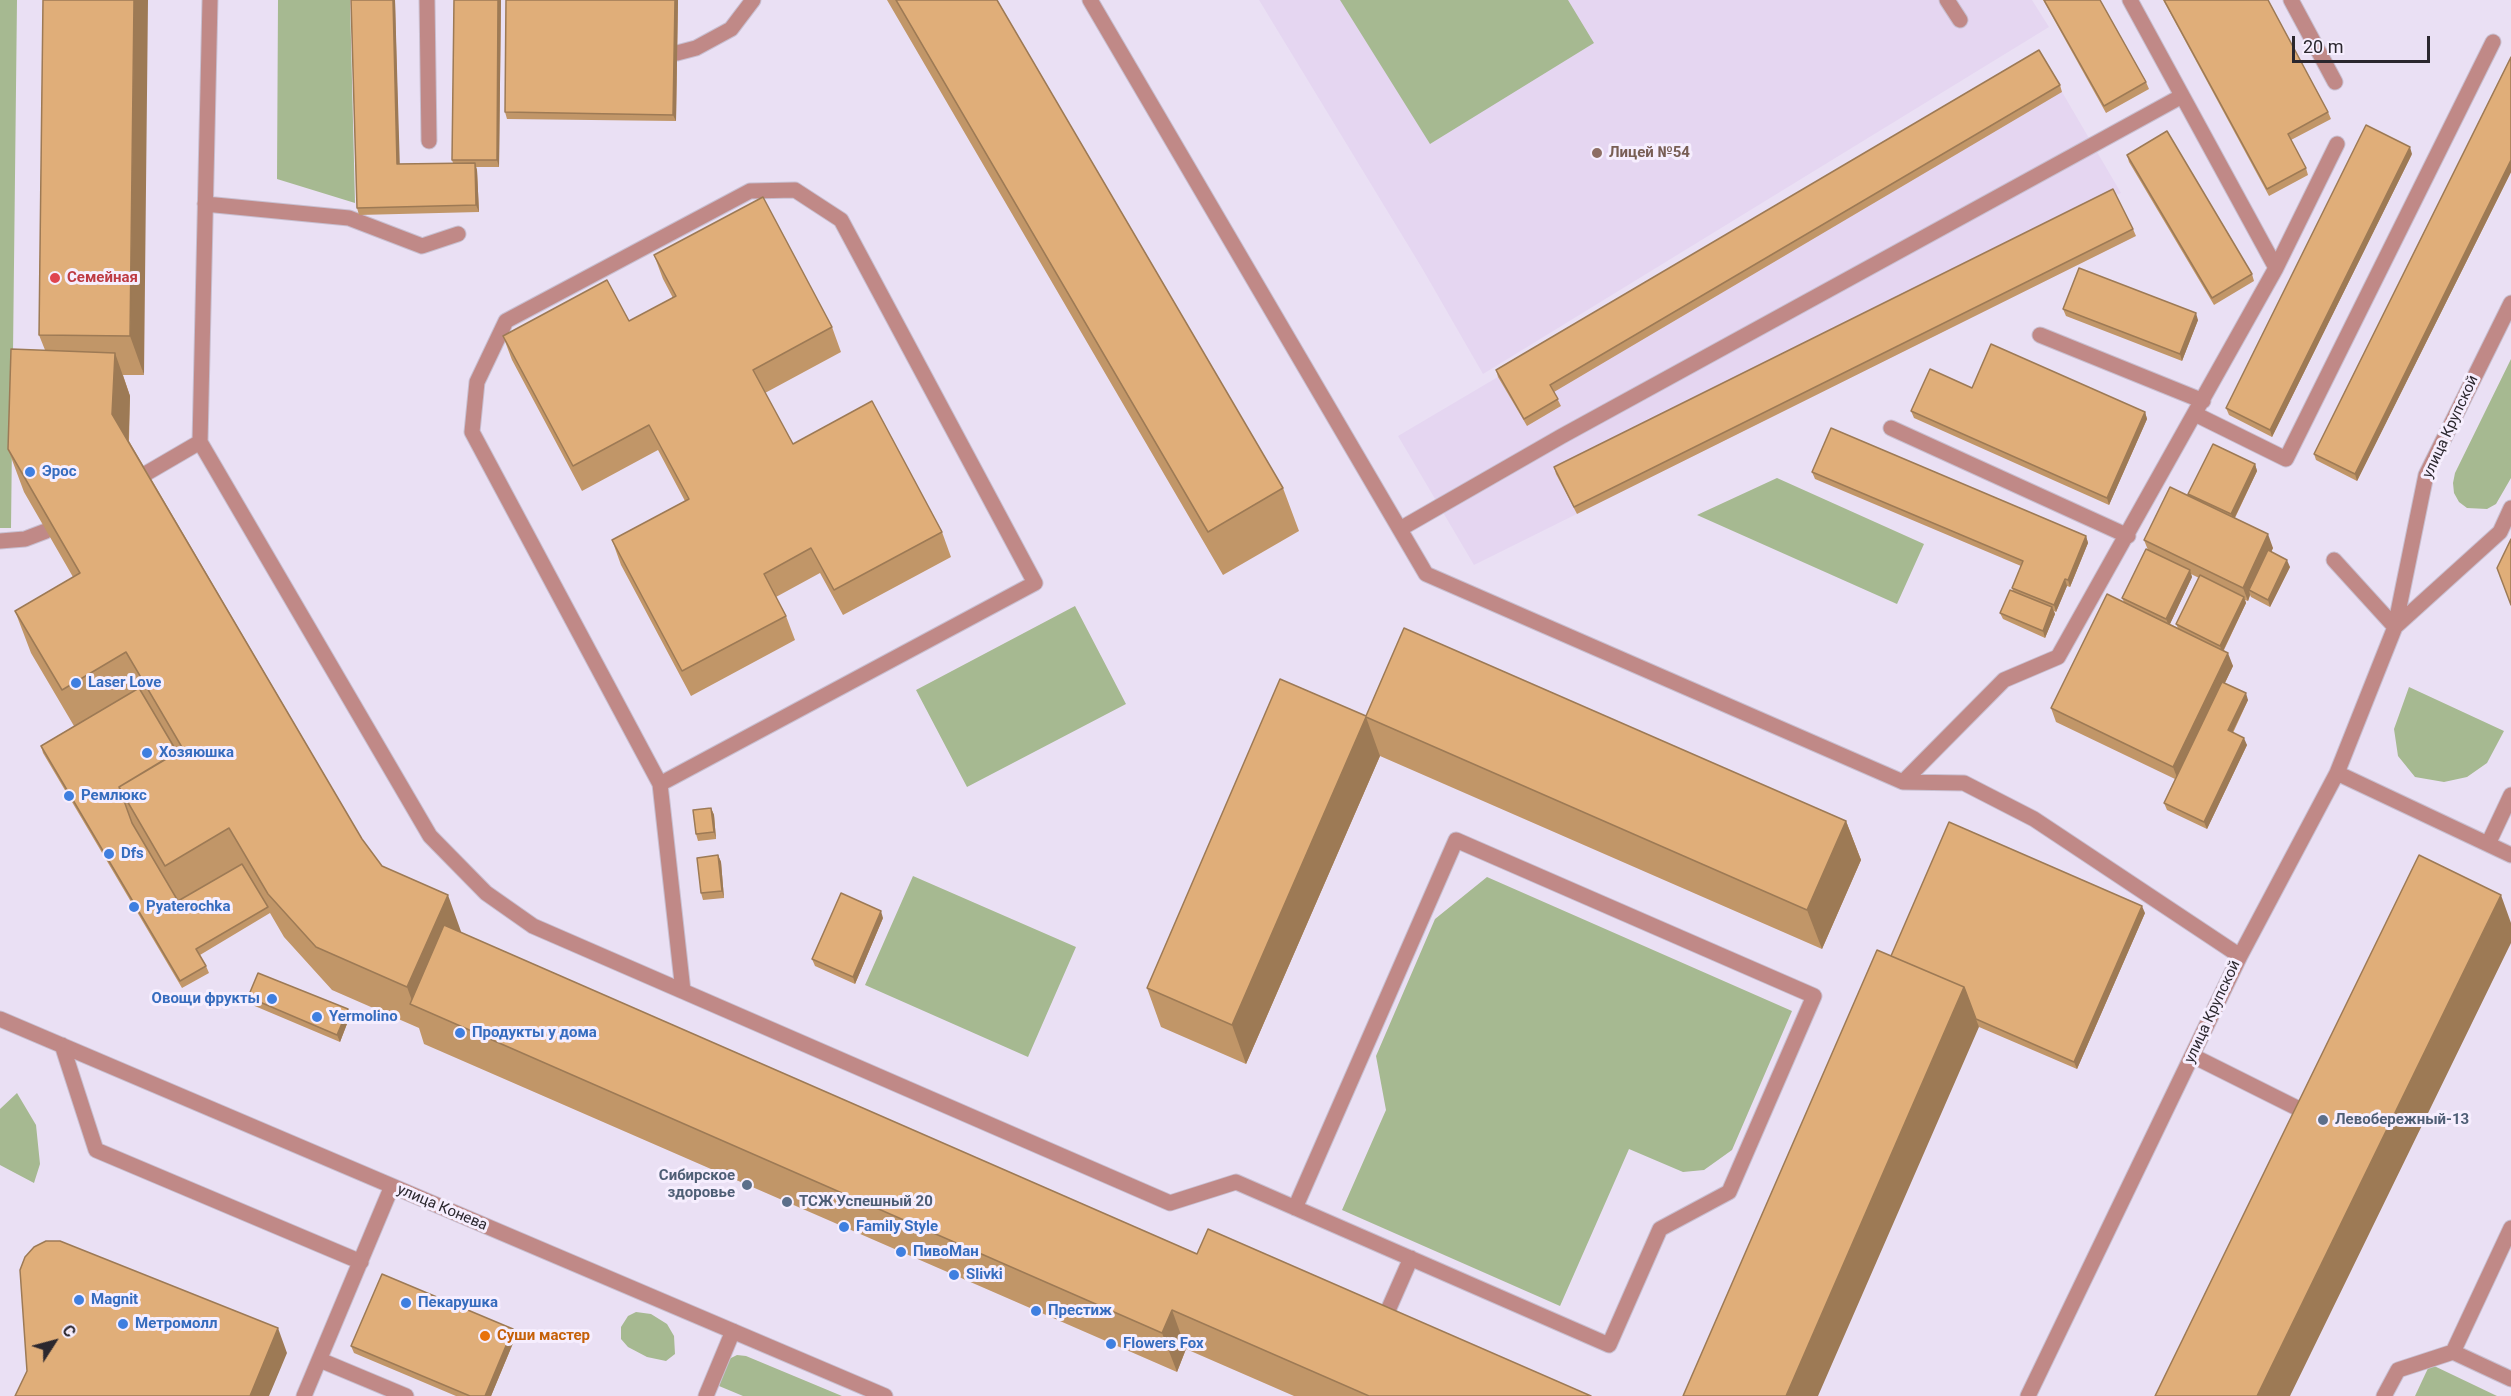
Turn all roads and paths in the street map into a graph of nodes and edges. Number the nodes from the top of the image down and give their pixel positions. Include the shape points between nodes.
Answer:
1 (210, 0) edge
2 (427, 0) edge
3 (753, 0) edge
4 (1090, 0) edge
5 (1947, 0) edge
6 (2130, 0) edge
7 (2291, 0) edge
8 (1960, 20) dead end
9 (2493, 42) dead end
10 (677, 53) edge
11 (2336, 82) dead end
12 (2182, 96) junction
13 (429, 141) dead end
14 (2337, 144) dead end
15 (205, 204) junction
16 (458, 234) dead end
17 (2276, 268) junction
18 (2511, 303) edge
19 (2040, 335) dead end
20 (2203, 400) junction
21 (2195, 414) junction
22 (1891, 428) dead end
23 (200, 442) junction
24 (140, 477) edge
25 (2511, 508) edge
26 (1400, 529) junction
27 (46, 531) edge
28 (2128, 536) junction
29 (0, 541) edge
30 (2334, 560) dead end
31 (2395, 627) junction
32 (2337, 773) junction
33 (1903, 782) junction
34 (660, 784) junction
35 (2511, 795) edge
36 (2488, 844) junction
37 (2511, 855) edge
38 (2240, 956) junction
39 (683, 991) junction
40 (0, 1019) edge
41 (62, 1045) junction
42 (2193, 1056) junction
43 (2299, 1109) edge
44 (392, 1186) junction
45 (1295, 1208) junction
46 (2511, 1228) edge
47 (1411, 1258) junction
48 (361, 1262) junction
49 (733, 1331) junction
50 (1377, 1336) edge
51 (2453, 1352) junction
52 (320, 1360) junction
53 (2511, 1379) edge
54 (304, 1396) edge
55 (406, 1396) edge
56 (706, 1396) edge
57 (885, 1396) edge
58 (2028, 1396) edge
59 (2384, 1396) edge

1 - 15 street
2 - 13 street
3 - 10 street via 731,29 696,48
4 - 26 street
5 - 8 street
6 - 12 street
7 - 11 street
9 - 21 street via 2286,459
12 - 17 street
12 - 26 street
14 - 17 street
15 - 16 street via 349,218 422,246
15 - 23 street
17 - 20 street
18 - 31 street, улица Крупской via 2426,475
19 - 20 street
20 - 21 street
21 - 28 street
22 - 28 street
23 - 24 street
23 - 39 street via 430,836 486,893 533,926
25 - 31 street, улица Крупской via 2500,532
26 - 33 street via 1426,574
27 - 29 street via 25,539
28 - 33 street via 2058,657 2004,680
30 - 31 street
31 - 32 street, улица Крупской
32 - 36 street
32 - 38 street, улица Крупской
33 - 38 street via 1964,783 2034,819
34 - 34 street via 1035,584 841,220 795,190 750,191 506,321 477,382 472,432
34 - 39 street
35 - 36 street
36 - 37 street
38 - 42 street, улица Крупской
39 - 45 street via 1170,1203 1236,1182
40 - 41 street, улица Конева
41 - 44 street, улица Конева
41 - 48 street via 96,1150
42 - 43 street
42 - 58 street, улица Крупской
44 - 48 street
44 - 49 street, улица Конева
45 - 47 street
45 - 47 street via 1456,840 1814,996 1730,1192 1660,1229 1609,1345
46 - 51 street
47 - 50 street
48 - 52 street
49 - 56 street
49 - 57 street, улица Конева
51 - 53 street
51 - 59 street via 2398,1370
52 - 54 street
52 - 55 street

